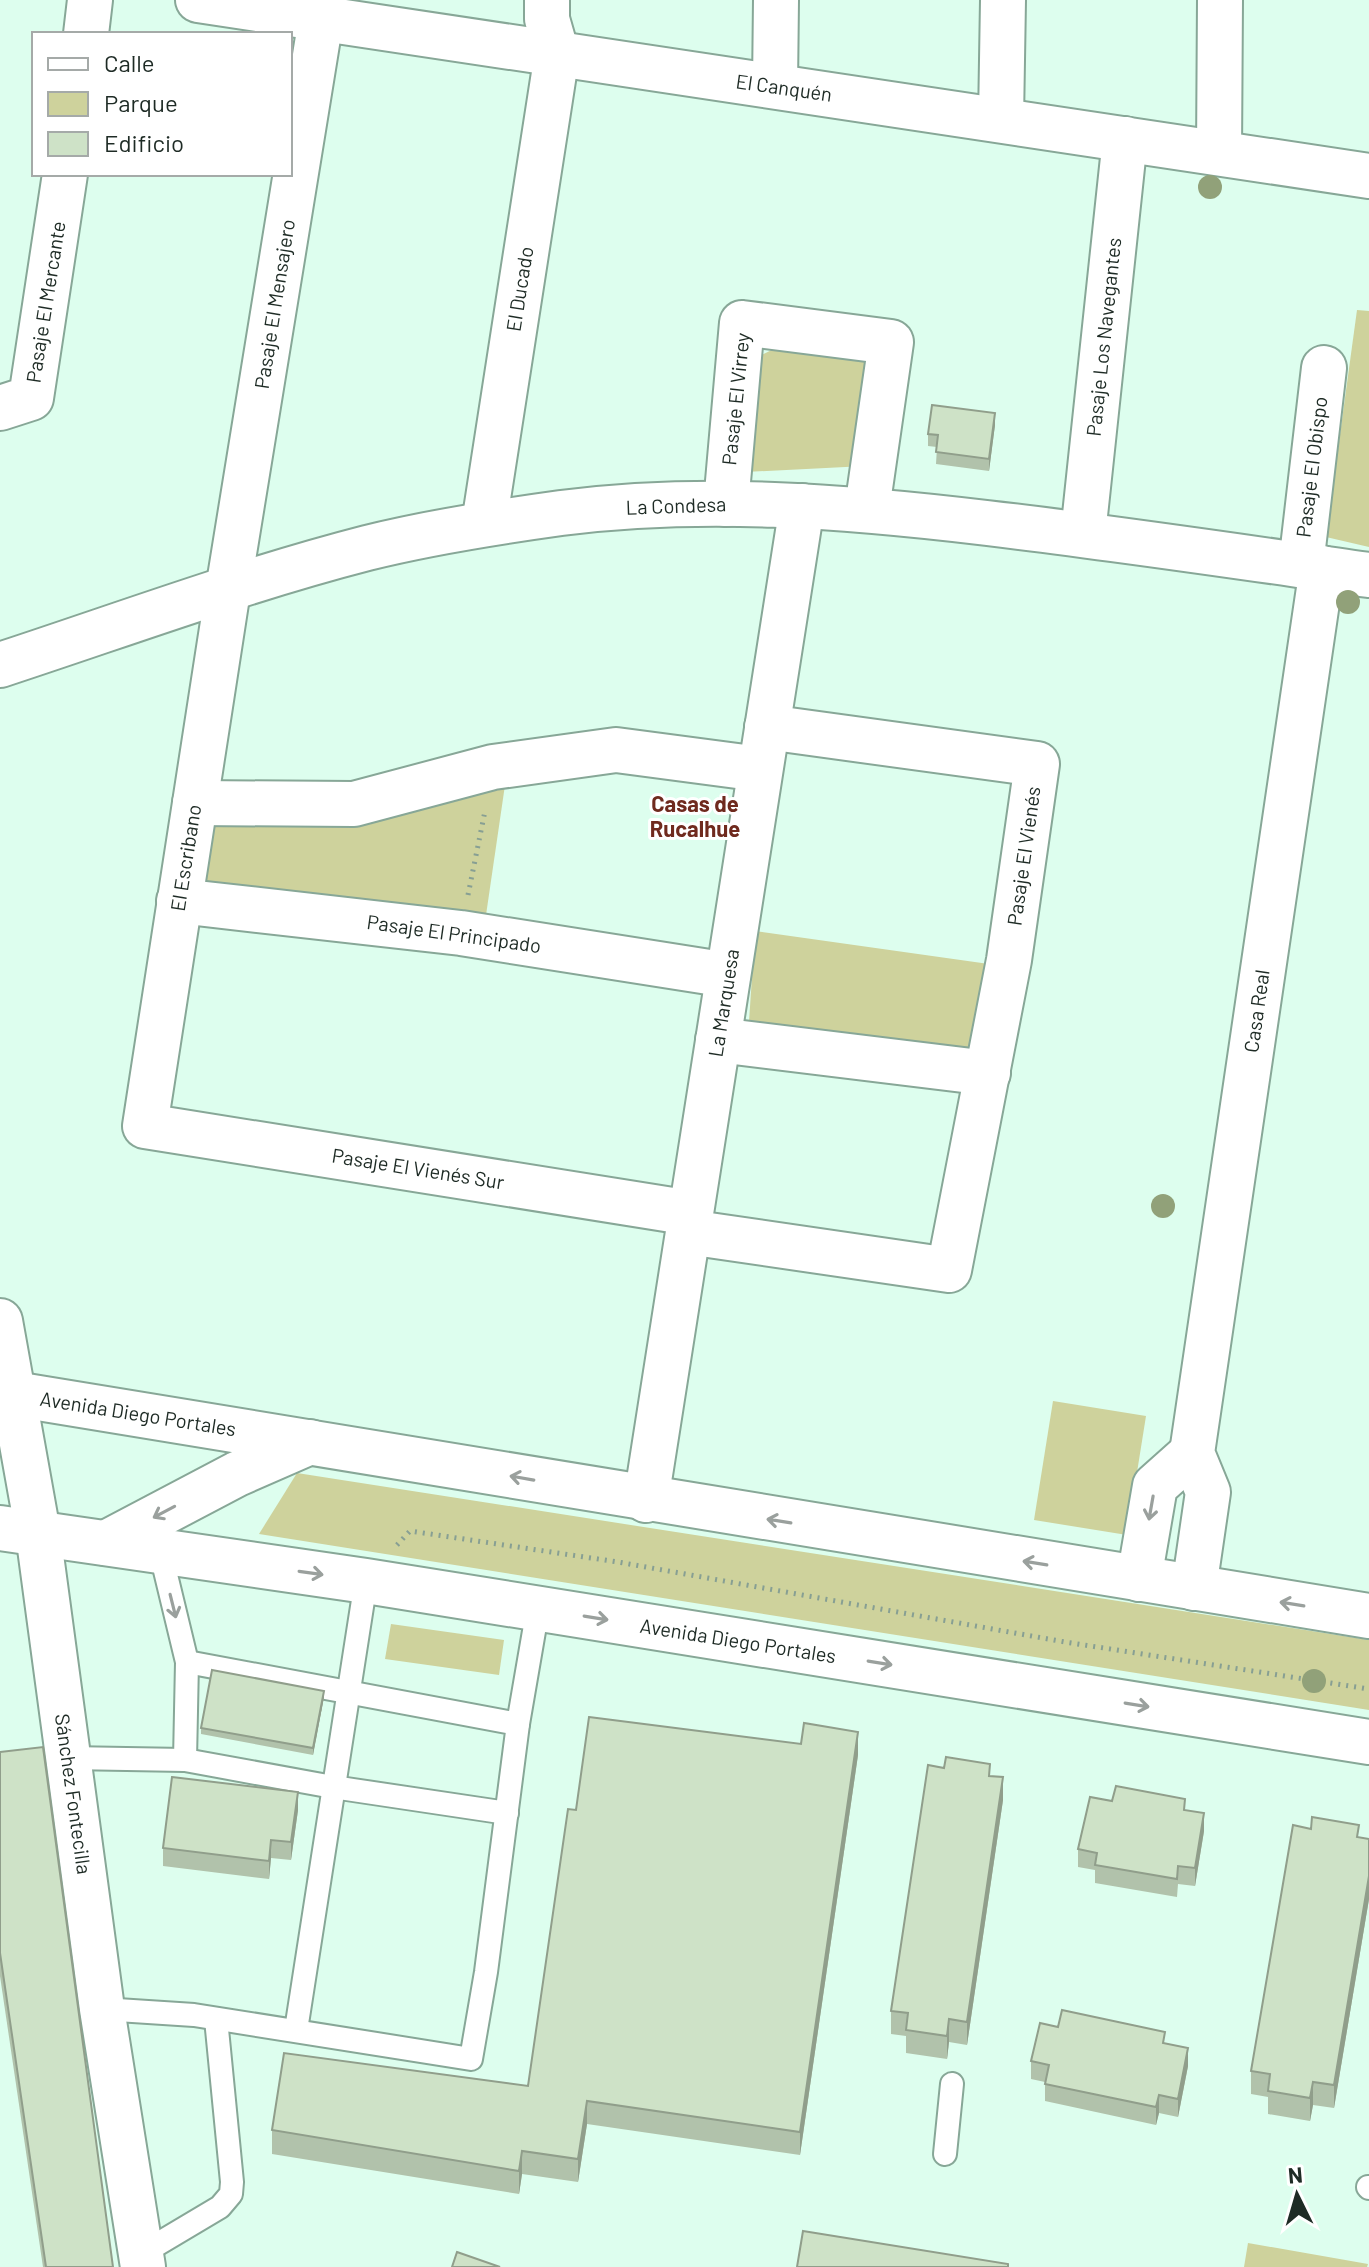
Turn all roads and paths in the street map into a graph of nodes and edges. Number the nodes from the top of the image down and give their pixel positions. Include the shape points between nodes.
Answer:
1 (90, 0) edge
2 (198, 0) edge
3 (547, 0) edge
4 (776, 0) edge
5 (1003, 0) edge
6 (1220, 0) edge
7 (321, 19) junction
8 (86, 32) edge
9 (557, 54) junction
10 (775, 86) junction
11 (1001, 120) junction
12 (1125, 139) junction
13 (1219, 153) junction
14 (65, 176) edge
15 (1369, 176) edge
16 (1324, 368) dead end
17 (0, 408) edge
18 (726, 504) junction
19 (802, 506) junction
20 (867, 509) junction
21 (484, 524) junction
22 (1083, 534) junction
23 (1311, 567) junction
24 (1369, 575) edge
25 (228, 590) junction
26 (0, 665) edge
27 (764, 748) junction
28 (493, 767) junction
29 (195, 803) junction
30 (179, 901) junction
31 (461, 933) junction
32 (728, 975) junction
33 (718, 1040) junction
34 (988, 1073) junction
35 (145, 1126) joint
36 (689, 1222) junction
37 (0, 1321) edge
38 (14, 1394) junction
39 (310, 1442) junction
40 (1192, 1453) junction
41 (237, 1474) junction
42 (646, 1500) junction
43 (19, 1531) edge
44 (106, 1543) junction
45 (160, 1550) junction
46 (234, 1562) junction
47 (1139, 1579) junction
48 (368, 1581) junction
49 (1194, 1588) junction
50 (538, 1608) junction
51 (1369, 1616) edge
52 (187, 1662) junction
53 (1369, 1689) edge
54 (349, 1692) junction
55 (518, 1724) junction
56 (1369, 1742) edge
57 (68, 1758) junction
58 (185, 1760) junction
59 (333, 1787) junction
60 (507, 1813) junction
61 (102, 2009) junction
62 (216, 2019) junction
63 (296, 2030) junction
64 (952, 2084) dead end
65 (945, 2154) dead end
66 (142, 2260) edge

1 - 8 street
2 - 7 street, El Canquén
3 - 9 street
4 - 10 street
5 - 11 street
6 - 13 street
7 - 9 street, El Canquén
7 - 25 street, Pasaje El Mensajero
9 - 10 street, El Canquén
9 - 21 street, El Ducado
10 - 11 street, El Canquén
11 - 12 street, El Canquén
12 - 13 street, El Canquén
12 - 22 street, Pasaje Los Navegantes
13 - 15 street, El Canquén
14 - 17 street, Pasaje El Mercante via 31,398
16 - 23 street, Pasaje El Obispo
18 - 19 street, La Condesa
18 - 20 street, Pasaje El Virrey via 742,323 891,342
18 - 21 street, La Condesa via 578,512
19 - 20 street, La Condesa
19 - 27 street, La Marquesa
20 - 22 street, La Condesa
21 - 25 street, La Condesa via 370,547
22 - 23 street, La Condesa
23 - 24 street, La Condesa
23 - 40 street, Casa Real
25 - 26 street, La Condesa
25 - 29 street, El Escribano
27 - 28 street via 616,750
27 - 32 street, La Marquesa
27 - 34 street, Pasaje El Vienés via 1037,764
28 - 29 street via 354,804
28 - 31 path
29 - 30 street, El Escribano
30 - 31 street, Pasaje El Principado
30 - 35 street, El Escribano
31 - 32 street, Pasaje El Principado
32 - 33 street, La Marquesa
33 - 34 street
33 - 36 street, La Marquesa
34 - 36 street, Pasaje El Vienés via 949,1270
35 - 36 street, Pasaje El Vienés Sur
36 - 42 street, La Marquesa
37 - 38 street, Sánchez Fontecilla
38 - 39 street, Avenida Diego Portales
38 - 43 street, Sánchez Fontecilla
39 - 41 street
42 -> 39 street, Avenida Diego Portales
40 -> 47 street via 1155,1486
40 - 49 street via 1208,1492
41 -> 44 street
41 - 46 street via 219,1495 212,1514 214,1533
47 -> 42 street, Avenida Diego Portales
43 - 44 street, Avenida Diego Portales
43 - 57 street, Sánchez Fontecilla
44 - 45 street, Avenida Diego Portales
45 - 46 street, Avenida Diego Portales
45 -> 52 lane
46 -> 48 street, Avenida Diego Portales
47 - 49 street, Avenida Diego Portales
48 - 50 street, Avenida Diego Portales
48 - 53 path via 410,1531
48 - 54 lane
51 -> 49 street, Avenida Diego Portales
50 - 55 lane
50 -> 56 street, Avenida Diego Portales
52 - 54 lane
52 - 58 lane
54 - 55 lane
54 - 59 lane
55 - 60 lane
57 - 58 lane
57 - 61 street, Sánchez Fontecilla
58 - 59 lane
59 - 60 lane
59 - 63 lane
60 - 63 lane via 471,2059
61 - 62 lane
61 - 66 street, Sánchez Fontecilla
62 - 63 lane
62 - 66 lane via 231,2194
64 - 65 lane

